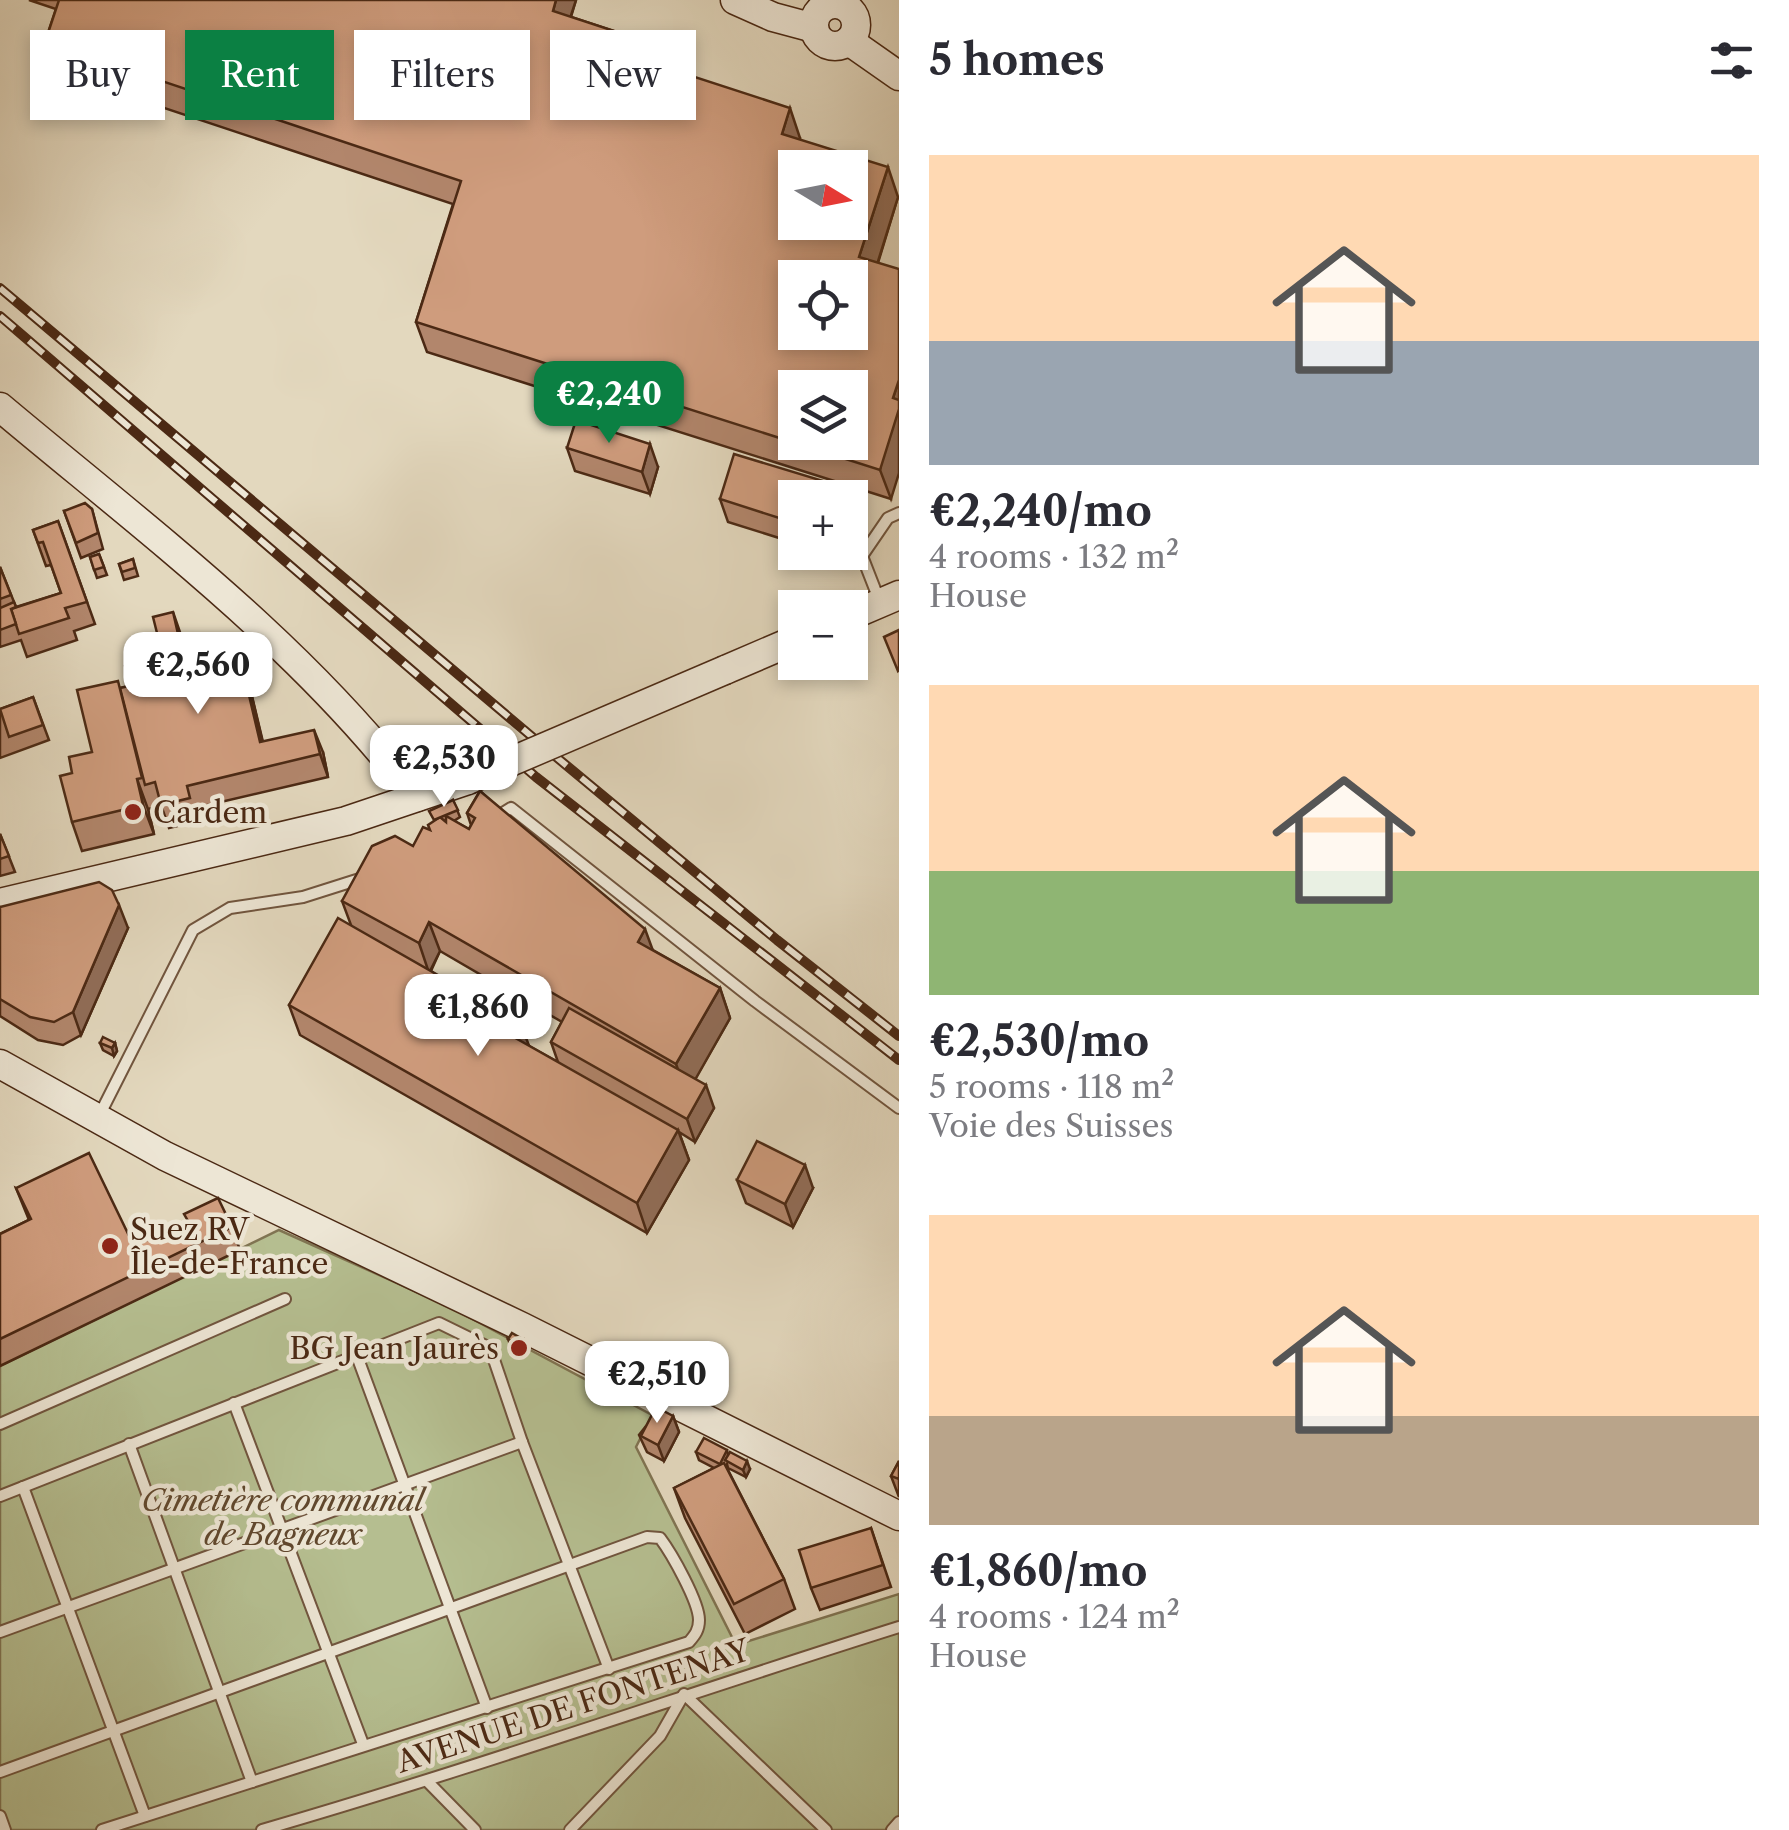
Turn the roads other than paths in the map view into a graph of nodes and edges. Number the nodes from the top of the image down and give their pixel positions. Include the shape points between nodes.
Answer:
1 (735, 0) edge
2 (822, 11) edge
3 (899, 76) edge
4 (0, 406) edge
5 (899, 513) edge
6 (890, 599) edge
7 (778, 647) edge
8 (417, 797) junction
9 (477, 828) edge
10 (381, 870) edge
11 (0, 903) edge
12 (0, 1064) edge
13 (899, 1108) edge
14 (98, 1118) junction
15 (285, 1299) dead end
16 (357, 1356) junction
17 (234, 1403) junction
18 (0, 1424) edge
19 (522, 1442) junction
20 (128, 1444) junction
21 (404, 1485) junction
22 (22, 1487) junction
23 (0, 1496) edge
24 (899, 1516) edge
25 (282, 1528) junction
26 (568, 1564) junction
27 (174, 1567) junction
28 (67, 1607) junction
29 (449, 1607) junction
30 (899, 1627) edge
31 (0, 1632) edge
32 (329, 1653) junction
33 (609, 1669) junction
34 (219, 1692) junction
35 (684, 1694) junction
36 (487, 1708) junction
37 (113, 1731) junction
38 (364, 1744) junction
39 (0, 1772) edge
40 (252, 1782) junction
41 (428, 1782) junction
42 (0, 1816) edge
43 (145, 1816) junction
44 (899, 1822) edge
45 (6, 1830) edge
46 (102, 1830) edge
47 (262, 1830) edge
48 (476, 1830) edge
49 (570, 1830) edge
50 (826, 1830) edge
51 (892, 1830) edge

1 - 2 street via 773,18
2 - 3 street via 816,35 827,45 848,41
4 - 8 street via 238,608 326,693
5 - 6 lane via 888,518 862,556
7 - 8 street, bridge
8 - 11 street
9 - 13 lane via 512,808
10 - 14 lane via 303,897 230,908 194,930
12 - 14 street
14 - 24 street
15 - 18 lane
16 - 17 lane
16 - 19 lane via 440,1324 490,1348
16 - 21 lane
17 - 20 lane
17 - 25 lane
19 - 21 lane
19 - 26 lane
20 - 22 lane
20 - 27 lane
21 - 25 lane
21 - 29 lane
22 - 23 lane
22 - 28 lane
25 - 27 lane
25 - 32 lane
26 - 29 lane
26 - 33 lane
26 - 33 lane via 660,1538 699,1616 688,1642
27 - 28 lane
27 - 34 lane
28 - 31 lane
28 - 37 lane
29 - 32 lane
29 - 36 lane
30 - 35 lane, AVENUE DE FONTENAY
32 - 34 lane
32 - 38 lane
33 - 36 lane
34 - 37 lane
34 - 40 lane
35 - 41 lane, AVENUE DE FONTENAY
35 - 49 lane via 660,1736
35 - 50 lane
36 - 38 lane
37 - 39 lane
37 - 43 lane
38 - 40 lane
40 - 43 lane
41 - 47 lane, AVENUE DE FONTENAY
41 - 48 lane
42 - 45 lane
43 - 46 lane
44 - 51 lane

